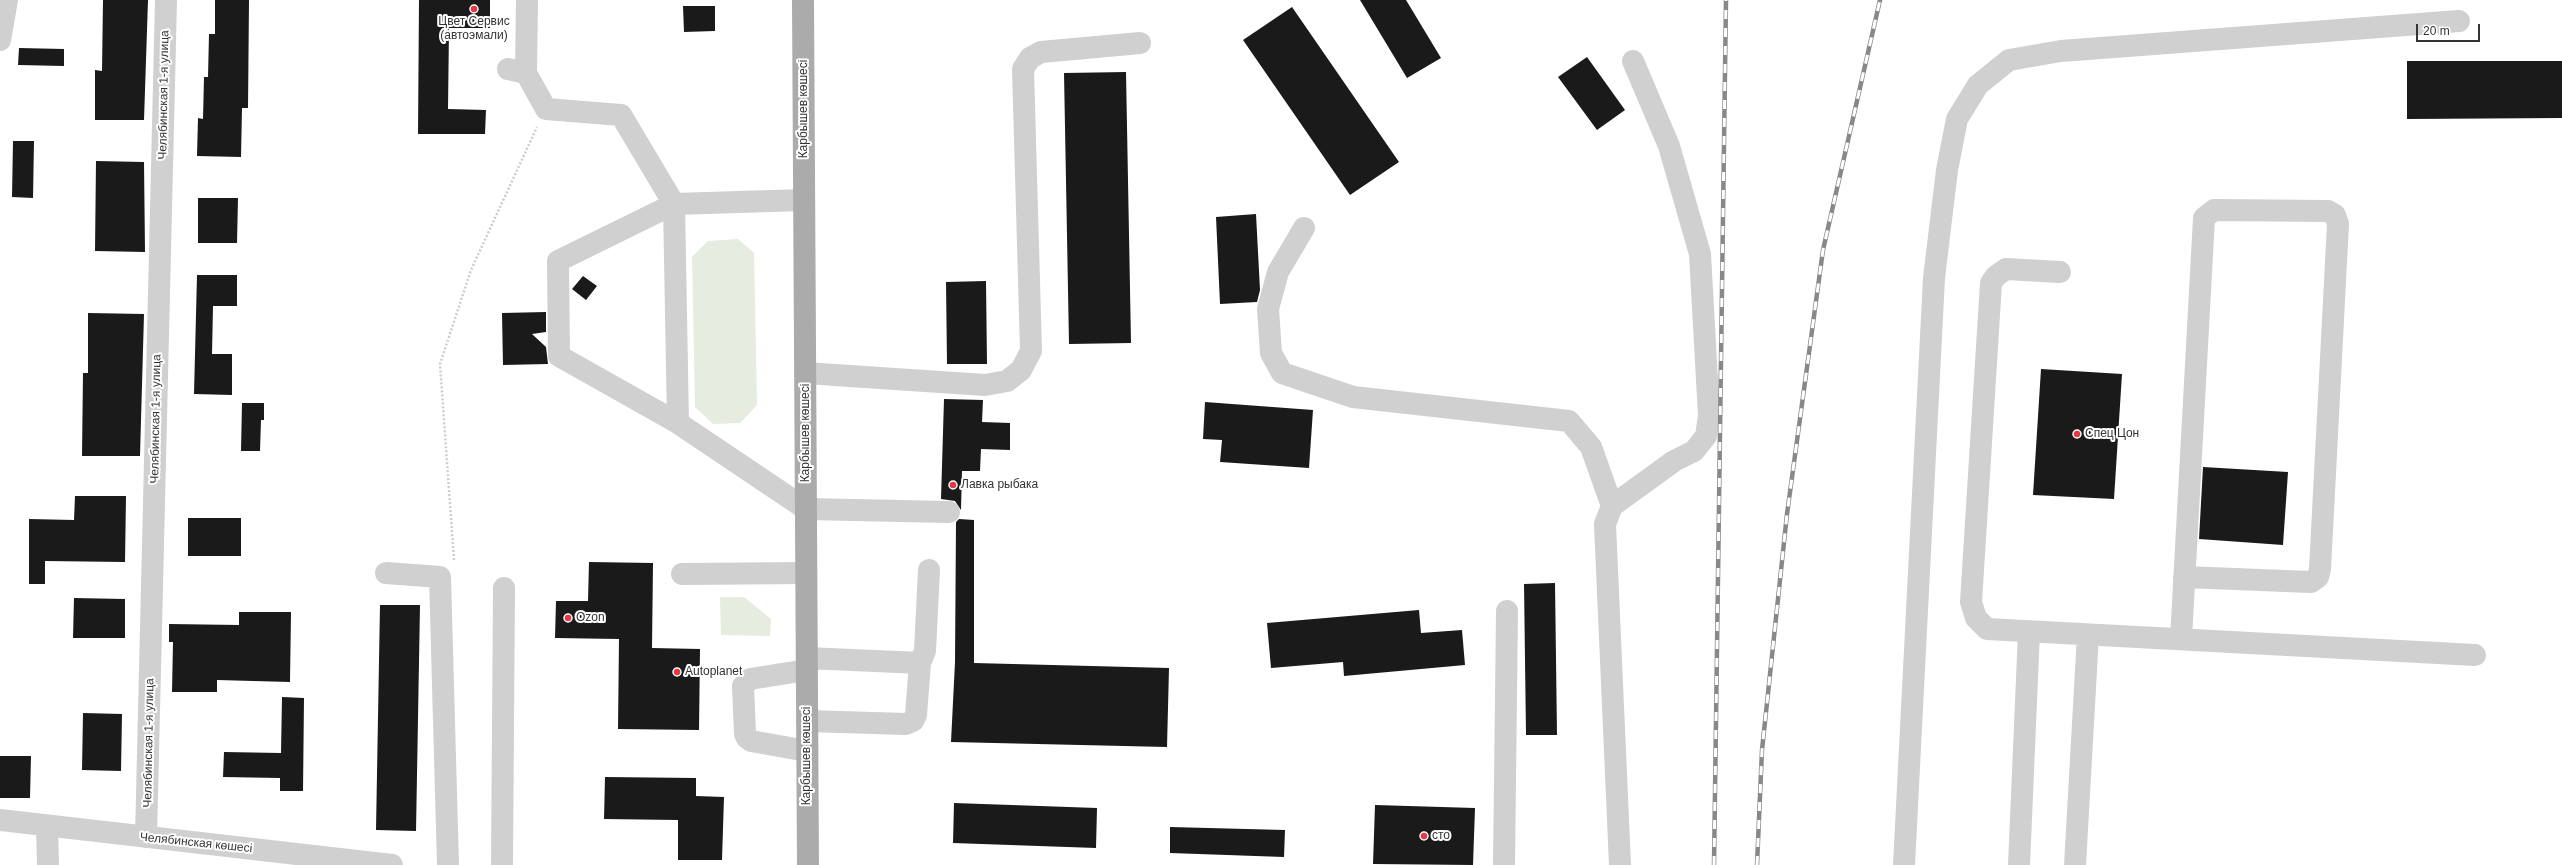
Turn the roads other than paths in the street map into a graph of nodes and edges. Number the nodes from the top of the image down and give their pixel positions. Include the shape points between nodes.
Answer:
1 (7, 0) edge
2 (166, 0) edge
3 (527, 0) edge
4 (803, 0) edge
5 (2459, 21) dead end
6 (0, 40) edge
7 (1140, 43) dead end
8 (1633, 61) dead end
9 (804, 200) junction
10 (674, 204) junction
11 (1304, 228) dead end
12 (2060, 272) dead end
13 (806, 373) junction
14 (678, 423) junction
15 (1612, 506) junction
16 (806, 508) junction
17 (949, 512) dead end
18 (929, 570) dead end
19 (386, 573) dead end
20 (806, 573) junction
21 (682, 574) dead end
22 (2184, 577) junction
23 (504, 588) dead end
24 (1507, 611) dead end
25 (2029, 632) junction
26 (2088, 635) junction
27 (2181, 640) junction
28 (2475, 655) dead end
29 (920, 663) junction
30 (807, 664) junction
31 (807, 721) junction
32 (806, 751) junction
33 (0, 820) edge
34 (47, 826) junction
35 (146, 837) junction
36 (48, 865) edge
37 (392, 865) edge
38 (448, 865) edge
39 (502, 865) edge
40 (808, 865) edge
41 (1504, 865) edge
42 (1620, 865) edge
43 (1904, 865) edge
44 (2019, 865) edge
45 (2075, 865) edge

1 - 6 street
2 - 35 street, Челябинская 1-я улица
3 - 10 street via 517,71 546,109 621,115
4 - 9 main road, Карбышев көшесі
5 - 43 street via 2061,51 2010,60 1978,85 1957,119 1947,170 1934,278
7 - 13 street via 1041,52 1030,58 1023,69 1031,351 1022,370 1007,381 985,384
8 - 15 street via 1669,146 1700,254 1709,416 1706,436 1694,451 1674,461
9 - 10 street
9 - 13 main road, Карбышев көшесі
10 - 14 street
10 - 14 street via 558,261 559,356
11 - 15 street via 1278,272 1268,309 1271,353 1282,374 1353,397 1569,421 1591,447
12 - 25 street via 2006,268 1991,283 1971,602 1976,618 1987,628
13 - 16 main road, Карбышев көшесі
14 - 16 street
15 - 42 street via 1605,524
16 - 17 street
16 - 20 main road, Карбышев көшесі
18 - 29 street via 925,651
19 - 38 street via 440,577
20 - 21 street
20 - 30 main road, Карбышев көшесі
22 - 22 street via 2204,218 2214,210 2328,211 2335,215 2338,224 2318,577 2311,582
22 - 27 street
23 - 39 street
24 - 41 street
25 - 26 street
25 - 44 street
26 - 27 street
26 - 45 street
27 - 28 street
29 - 30 street
29 - 31 street via 916,715 913,721 906,724
30 - 31 main road, Карбышев көшесі
30 - 32 street via 750,679 744,686 747,738 751,741
31 - 32 main road, Карбышев көшесі
32 - 40 main road, Карбышев көшесі
33 - 34 street, Челябинская көшесі
34 - 35 street, Челябинская көшесі
34 - 36 street
35 - 37 street, Челябинская көшесі

